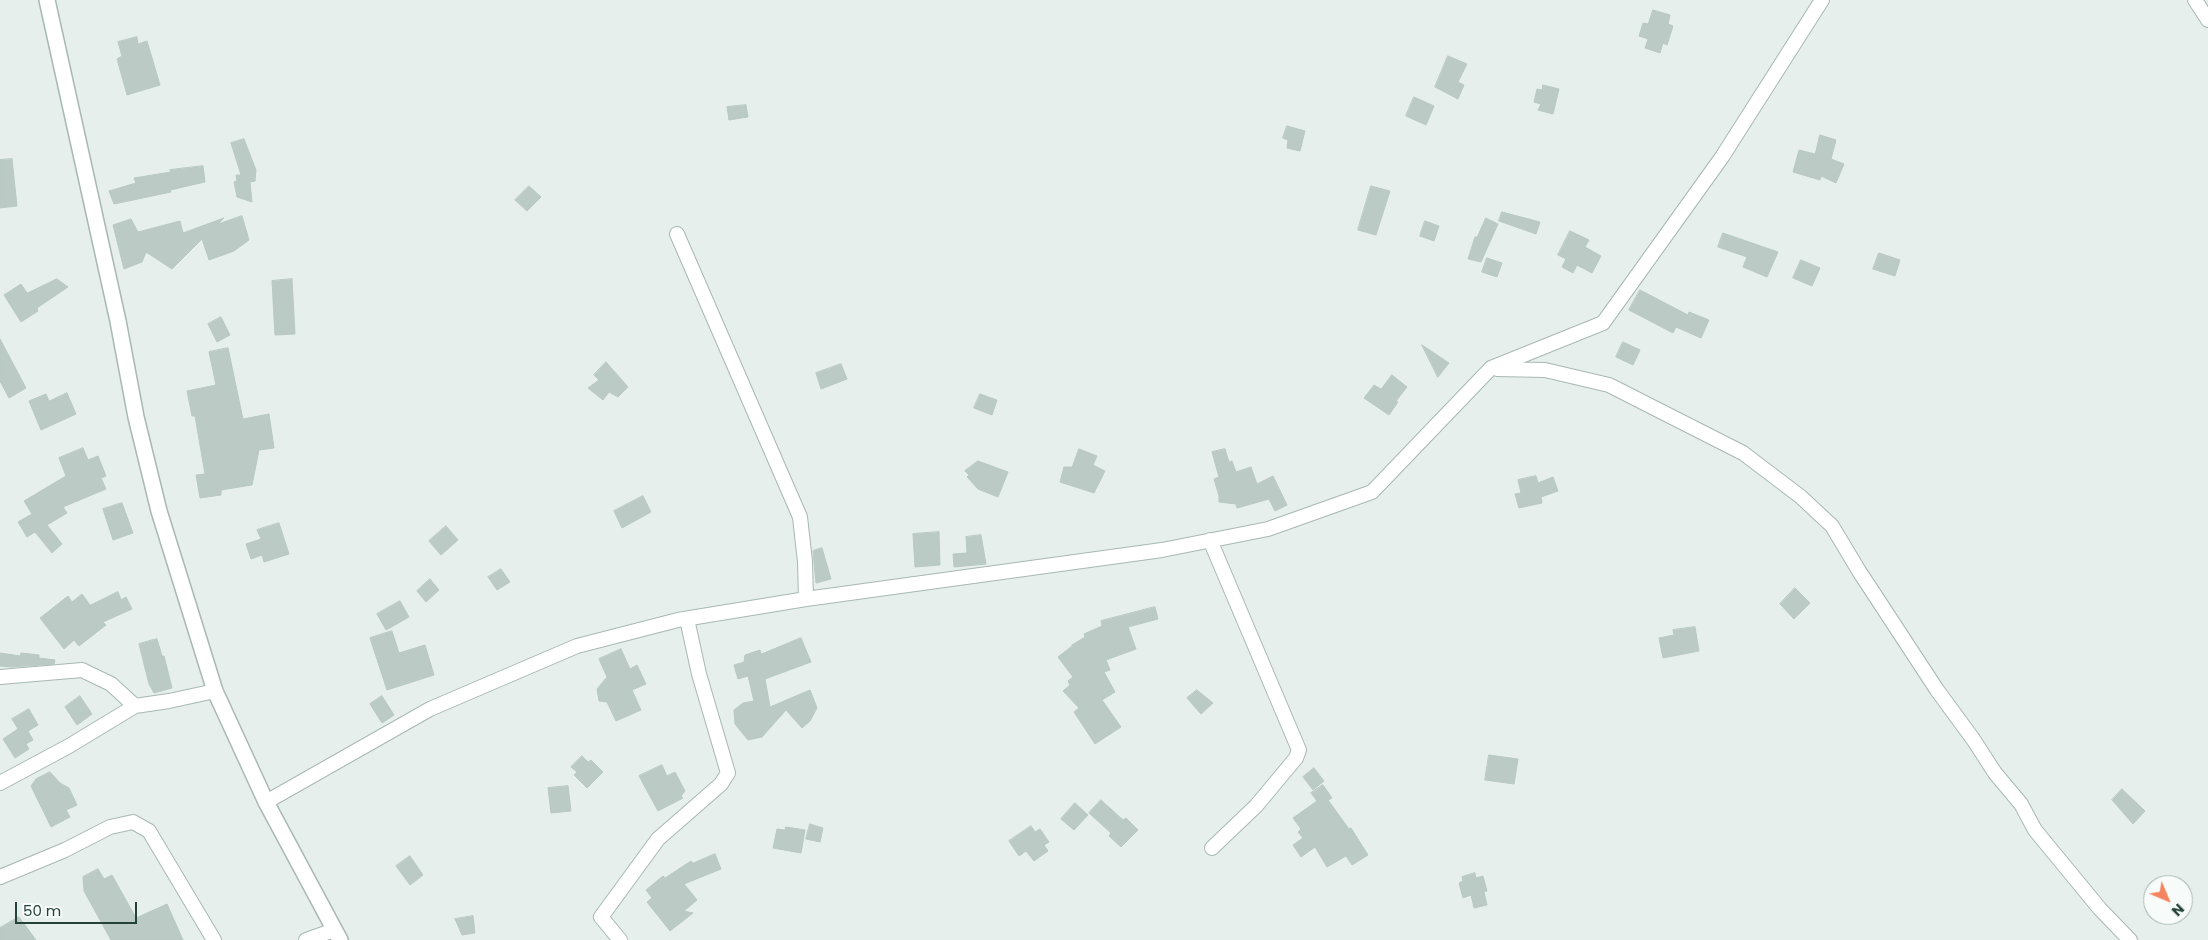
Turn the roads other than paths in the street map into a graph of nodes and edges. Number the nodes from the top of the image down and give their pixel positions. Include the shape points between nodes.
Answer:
1 (47, 0) edge
2 (1822, 0) edge
3 (2195, 0) edge
4 (2208, 20) edge
5 (677, 234) dead end
6 (1491, 368) junction
7 (1210, 540) junction
8 (806, 599) junction
9 (687, 619) junction
10 (0, 677) edge
11 (215, 691) junction
12 (135, 706) junction
13 (0, 782) edge
14 (266, 802) junction
15 (1212, 848) dead end
16 (0, 877) edge
17 (337, 935) edge
18 (214, 940) edge
19 (306, 940) edge
20 (620, 940) edge
21 (2130, 940) edge

1 - 11 street via 136,417 159,511
2 - 6 street via 1722,157 1603,322
3 - 4 street
5 - 8 street via 800,517
6 - 7 street via 1372,492 1268,529
6 - 21 street via 1545,370 1609,385 1743,453 1801,497 1832,526 1937,690 1994,773 2021,804 2035,830
7 - 8 street via 1162,550
7 - 15 street via 1299,750 1294,761 1256,806
8 - 9 street
9 - 14 street via 577,646 430,709
9 - 20 street via 701,682 728,772 721,784 658,839 601,917
10 - 12 street via 82,670 111,684
11 - 12 street
11 - 14 street
12 - 13 street
14 - 17 street
16 - 18 street via 110,827 133,822 149,831
17 - 19 street

